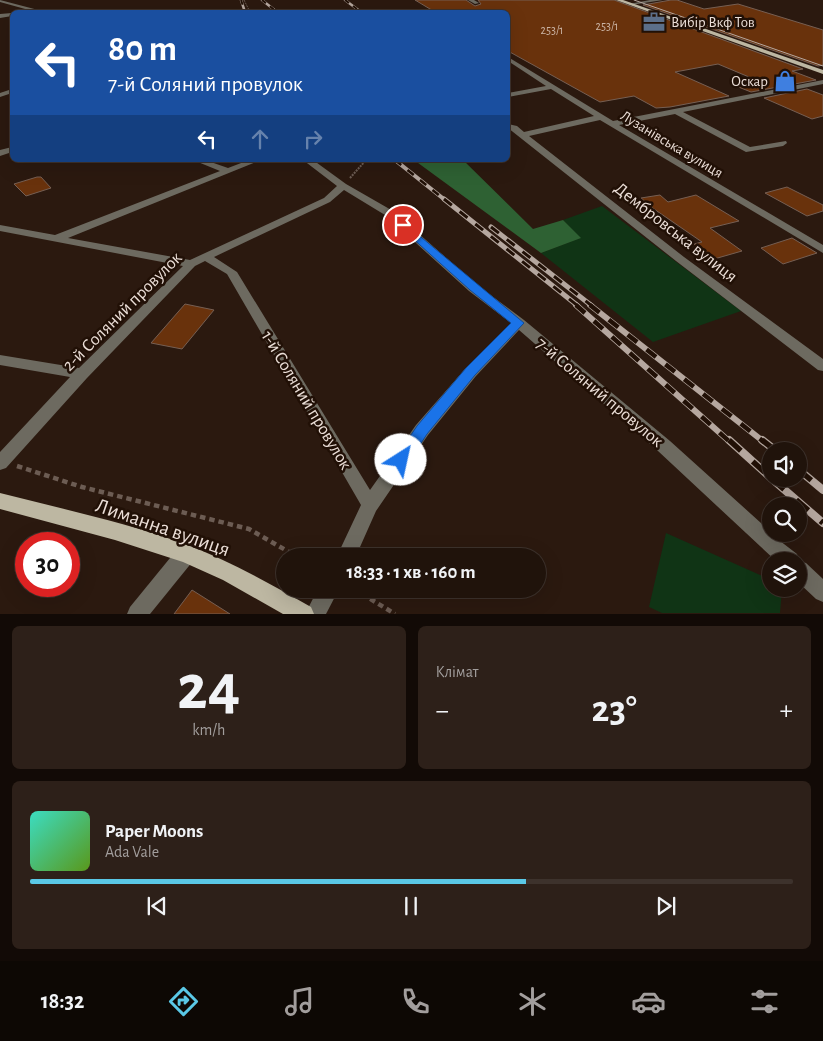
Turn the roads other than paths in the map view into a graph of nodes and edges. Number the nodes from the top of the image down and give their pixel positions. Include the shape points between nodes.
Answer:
1 (0, 0) edge
2 (470, 0) edge
3 (618, 0) edge
4 (643, 0) edge
5 (661, 0) edge
6 (649, 2) junction
7 (476, 3) dead end
8 (631, 4) junction
9 (33, 10) edge
10 (510, 60) edge
11 (823, 72) edge
12 (823, 82) edge
13 (552, 87) junction
14 (510, 95) edge
15 (676, 111) junction
16 (601, 118) junction
17 (612, 124) junction
18 (510, 127) edge
19 (522, 135) junction
20 (784, 144) dead end
21 (203, 162) edge
22 (252, 162) edge
23 (311, 162) edge
24 (227, 171) junction
25 (343, 186) junction
26 (0, 228) edge
27 (57, 238) junction
28 (823, 250) edge
29 (206, 257) junction
30 (191, 264) junction
31 (519, 323) junction
32 (0, 360) edge
33 (823, 366) edge
34 (82, 374) junction
35 (1, 462) edge
36 (0, 501) edge
37 (370, 505) junction
38 (350, 548) edge
39 (780, 552) edge
40 (186, 554) junction
41 (807, 577) edge
42 (823, 592) edge
43 (324, 598) edge
44 (137, 614) edge
45 (304, 614) edge
46 (315, 614) edge

1 - 9 street
2 - 7 street
3 - 8 main road
4 - 6 street
5 - 6 street
6 - 8 street
8 - 11 main road
10 - 13 street, Лузанівська вулиця
12 - 15 street
13 - 14 street
13 - 16 street, Лузанівська вулиця
15 - 17 street
15 - 20 street via 749,150
16 - 17 street, Лузанівська вулиця
16 - 19 street
17 - 28 street, Лузанівська вулиця
18 - 19 street, Дембровська вулиця
19 - 33 street, Дембровська вулиця
21 - 24 street
22 - 24 street
23 - 25 street, 7-й Соляний провулок
24 - 27 street
25 - 29 street, 2-й Соляний провулок via 327,200
25 - 31 street, 7-й Соляний провулок via 389,213 473,288
26 - 27 street
27 - 30 street
29 - 30 street, 2-й Соляний провулок
29 - 37 street, 1-й Соляний провулок via 231,272
30 - 34 street, 2-й Соляний провулок
31 - 37 street via 471,372 422,430
31 - 39 street, 7-й Соляний провулок via 664,446
32 - 34 street
34 - 35 street, 2-й Соляний провулок
36 - 40 main road, Лиманна вулиця
37 - 38 street
40 - 44 street
40 - 45 main road, Лиманна вулиця via 233,575
41 - 42 street
43 - 46 street

